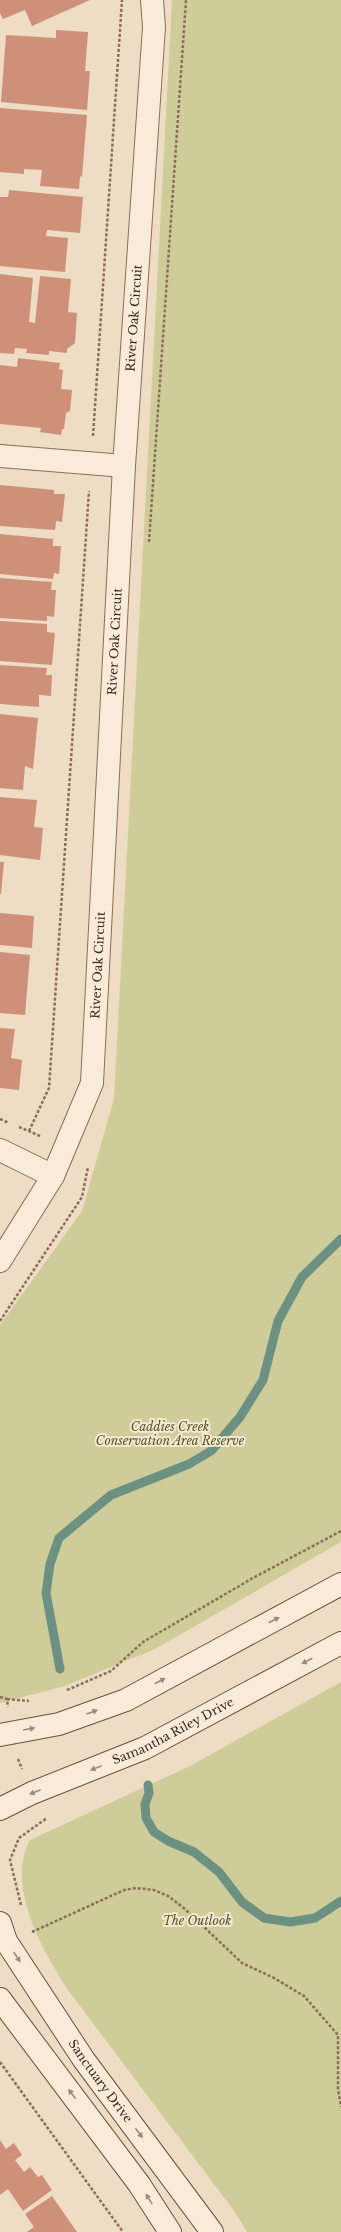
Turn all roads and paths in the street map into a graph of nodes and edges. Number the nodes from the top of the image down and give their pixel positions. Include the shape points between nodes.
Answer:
1 (122, 0) edge
2 (152, 0) edge
3 (0, 456) edge
4 (91, 463) junction
5 (124, 466) junction
6 (28, 1131) dead end
7 (0, 1150) edge
8 (53, 1176) junction
9 (0, 1260) edge
10 (341, 1530) edge
11 (341, 1584) edge
12 (341, 1643) edge
13 (60, 1693) dead end
14 (0, 1735) edge
15 (71, 1778) junction
16 (0, 1809) edge
17 (21, 1906) dead end
18 (0, 1923) edge
19 (28, 1934) dead end
20 (0, 1999) edge
21 (341, 2032) edge
22 (338, 2035) junction
23 (0, 2062) edge
24 (341, 2107) edge
25 (123, 2232) edge
26 (170, 2232) edge
27 (212, 2232) edge

1 - 4 path
2 - 5 street, River Oak Circuit via 154,27
3 - 4 street
4 - 5 street
4 - 6 path via 48,1088
5 - 8 street, River Oak Circuit via 92,1083
7 - 8 street
8 - 9 street, River Oak Circuit
10 - 13 path via 143,1642 111,1671
14 -> 11 street via 59,1724 126,1700
12 -> 15 street, Samantha Riley Drive via 145,1748
15 -> 16 street, Samantha Riley Drive
15 - 17 path via 48,1818 18,1838 10,1860
18 -> 27 street, Sanctuary Drive via 6,1941 84,2060
19 - 22 path via 124,1890 154,1890 168,1896 185,1909 242,1962 304,1996
26 -> 20 street via 139,2184
21 - 22 path
22 - 24 path via 338,2088
23 - 25 path

